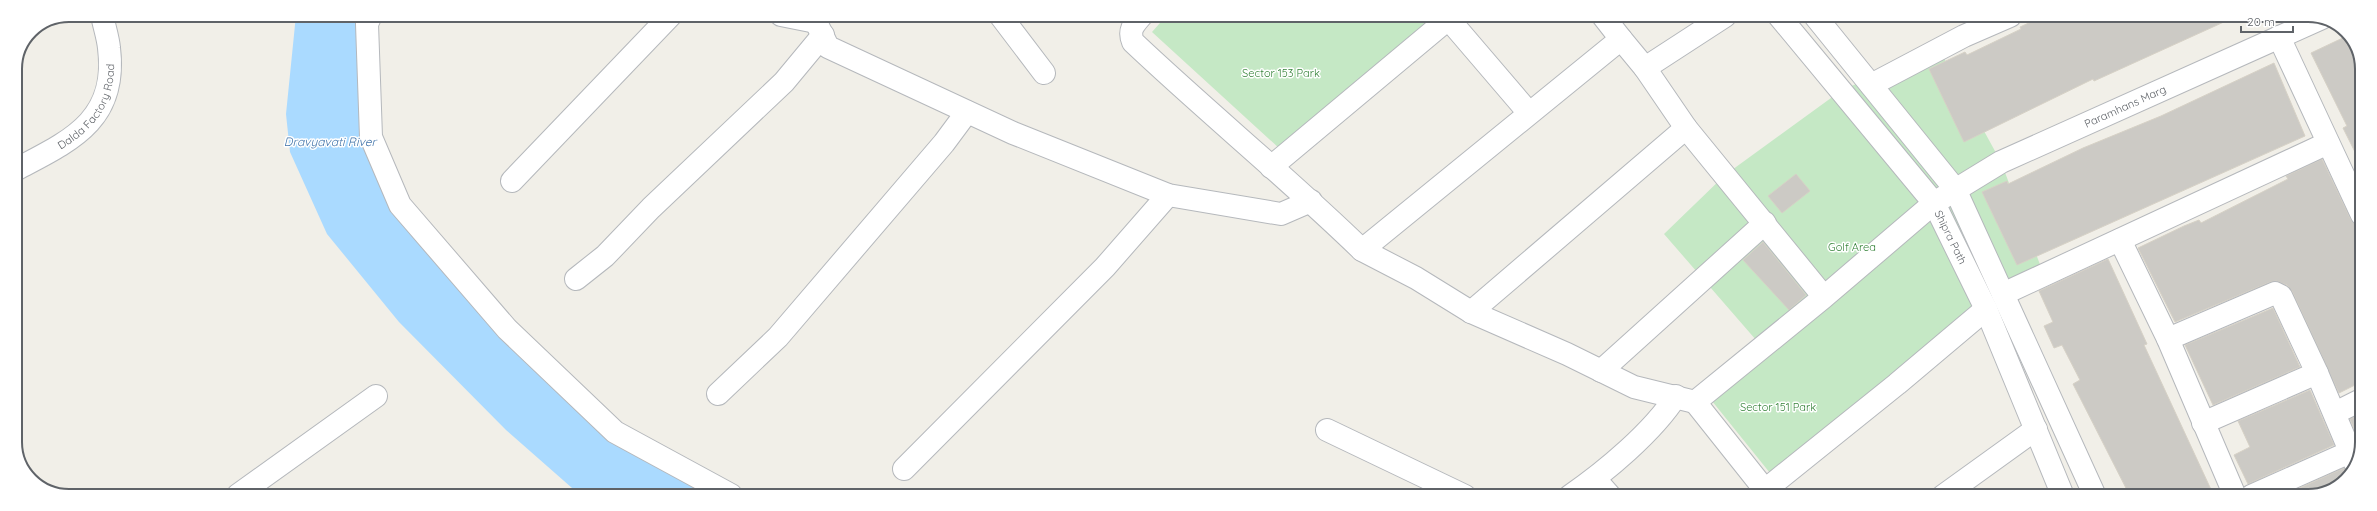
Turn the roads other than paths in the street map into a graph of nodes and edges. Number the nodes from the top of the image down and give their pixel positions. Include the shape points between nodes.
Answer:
1 (106, 22) edge
2 (368, 22) edge
3 (664, 22) edge
4 (1005, 22) edge
5 (1137, 22) edge
6 (1441, 22) edge
7 (1451, 22) edge
8 (1608, 22) edge
9 (1716, 22) edge
10 (1784, 22) edge
11 (1820, 22) edge
12 (1982, 22) edge
13 (2308, 22) edge
14 (819, 24) edge
15 (2288, 28) edge
16 (1621, 38) junction
17 (1645, 68) junction
18 (1044, 73) dead end
19 (1871, 85) junction
20 (967, 112) junction
21 (1529, 113) junction
22 (1686, 128) junction
23 (2328, 143) junction
24 (22, 166) edge
25 (1271, 167) junction
26 (512, 181) dead end
27 (1955, 189) junction
28 (1168, 195) junction
29 (2355, 200) edge
30 (1311, 201) junction
31 (1934, 203) junction
32 (1764, 223) junction
33 (2120, 240) junction
34 (1362, 250) junction
35 (576, 279) dead end
36 (2003, 294) junction
37 (1824, 297) junction
38 (1986, 309) junction
39 (1471, 312) junction
40 (2168, 339) junction
41 (1601, 371) junction
42 (2317, 373) junction
43 (718, 394) dead end
44 (376, 396) dead end
45 (1685, 399) junction
46 (2355, 403) edge
47 (2335, 413) junction
48 (2203, 423) junction
49 (2036, 429) junction
50 (1327, 430) dead end
51 (2353, 457) edge
52 (904, 469) dead end
53 (1595, 479) junction
54 (246, 489) edge
55 (720, 489) edge
56 (1450, 489) edge
57 (1580, 489) edge
58 (1604, 489) edge
59 (1764, 489) edge
60 (1772, 489) edge
61 (1953, 489) edge
62 (2060, 489) edge
63 (2092, 489) edge
64 (2232, 489) edge
65 (2269, 489) edge

1 - 24 street, Dalda Factory Road via 109,60 104,103 90,122 72,139
2 - 55 street via 371,137 400,205 507,328 615,432
3 - 26 street
4 - 18 street
5 - 25 street via 1131,30 1133,42
6 - 25 street
7 - 21 street
8 - 16 street
9 - 17 street
10 - 31 street, Shipra Path
11 - 19 street
12 - 19 street
13 - 15 street, Paramhans Marg
14 - 20 street via 828,46
14 - 35 street via 784,82 651,208 605,256
15 - 23 street
15 - 27 street, Paramhans Marg via 2001,162
16 - 17 street
16 - 21 street
17 - 22 street
19 - 27 street
20 - 28 street
20 - 43 street via 944,143 778,337
21 - 34 street
22 - 32 street
22 - 39 street
23 - 29 street
23 - 33 street
25 - 30 street
27 - 31 street, Paramhans Marg
27 - 36 street
28 - 30 street via 1281,214
28 - 52 street via 1105,267
30 - 34 street
31 - 37 street, Paramhans Marg
31 - 38 street, Shipra Path
32 - 37 street
32 - 41 street
33 - 36 street
33 - 40 street
34 - 39 street via 1416,278
36 - 63 street
37 - 45 street, Paramhans Marg
38 - 49 street, Shipra Path
38 - 60 street
39 - 41 street
40 - 42 street via 2275,293 2281,296
40 - 48 street
41 - 45 street via 1634,387
42 - 47 street
42 - 48 street
44 - 54 street
45 - 53 street, Paramhans Marg
45 - 59 street
46 - 47 street
47 - 51 street
48 - 64 street
49 - 61 street
49 - 62 street, Shipra Path
50 - 56 street
51 - 65 street
53 - 57 street, Paramhans Marg
53 - 58 street

